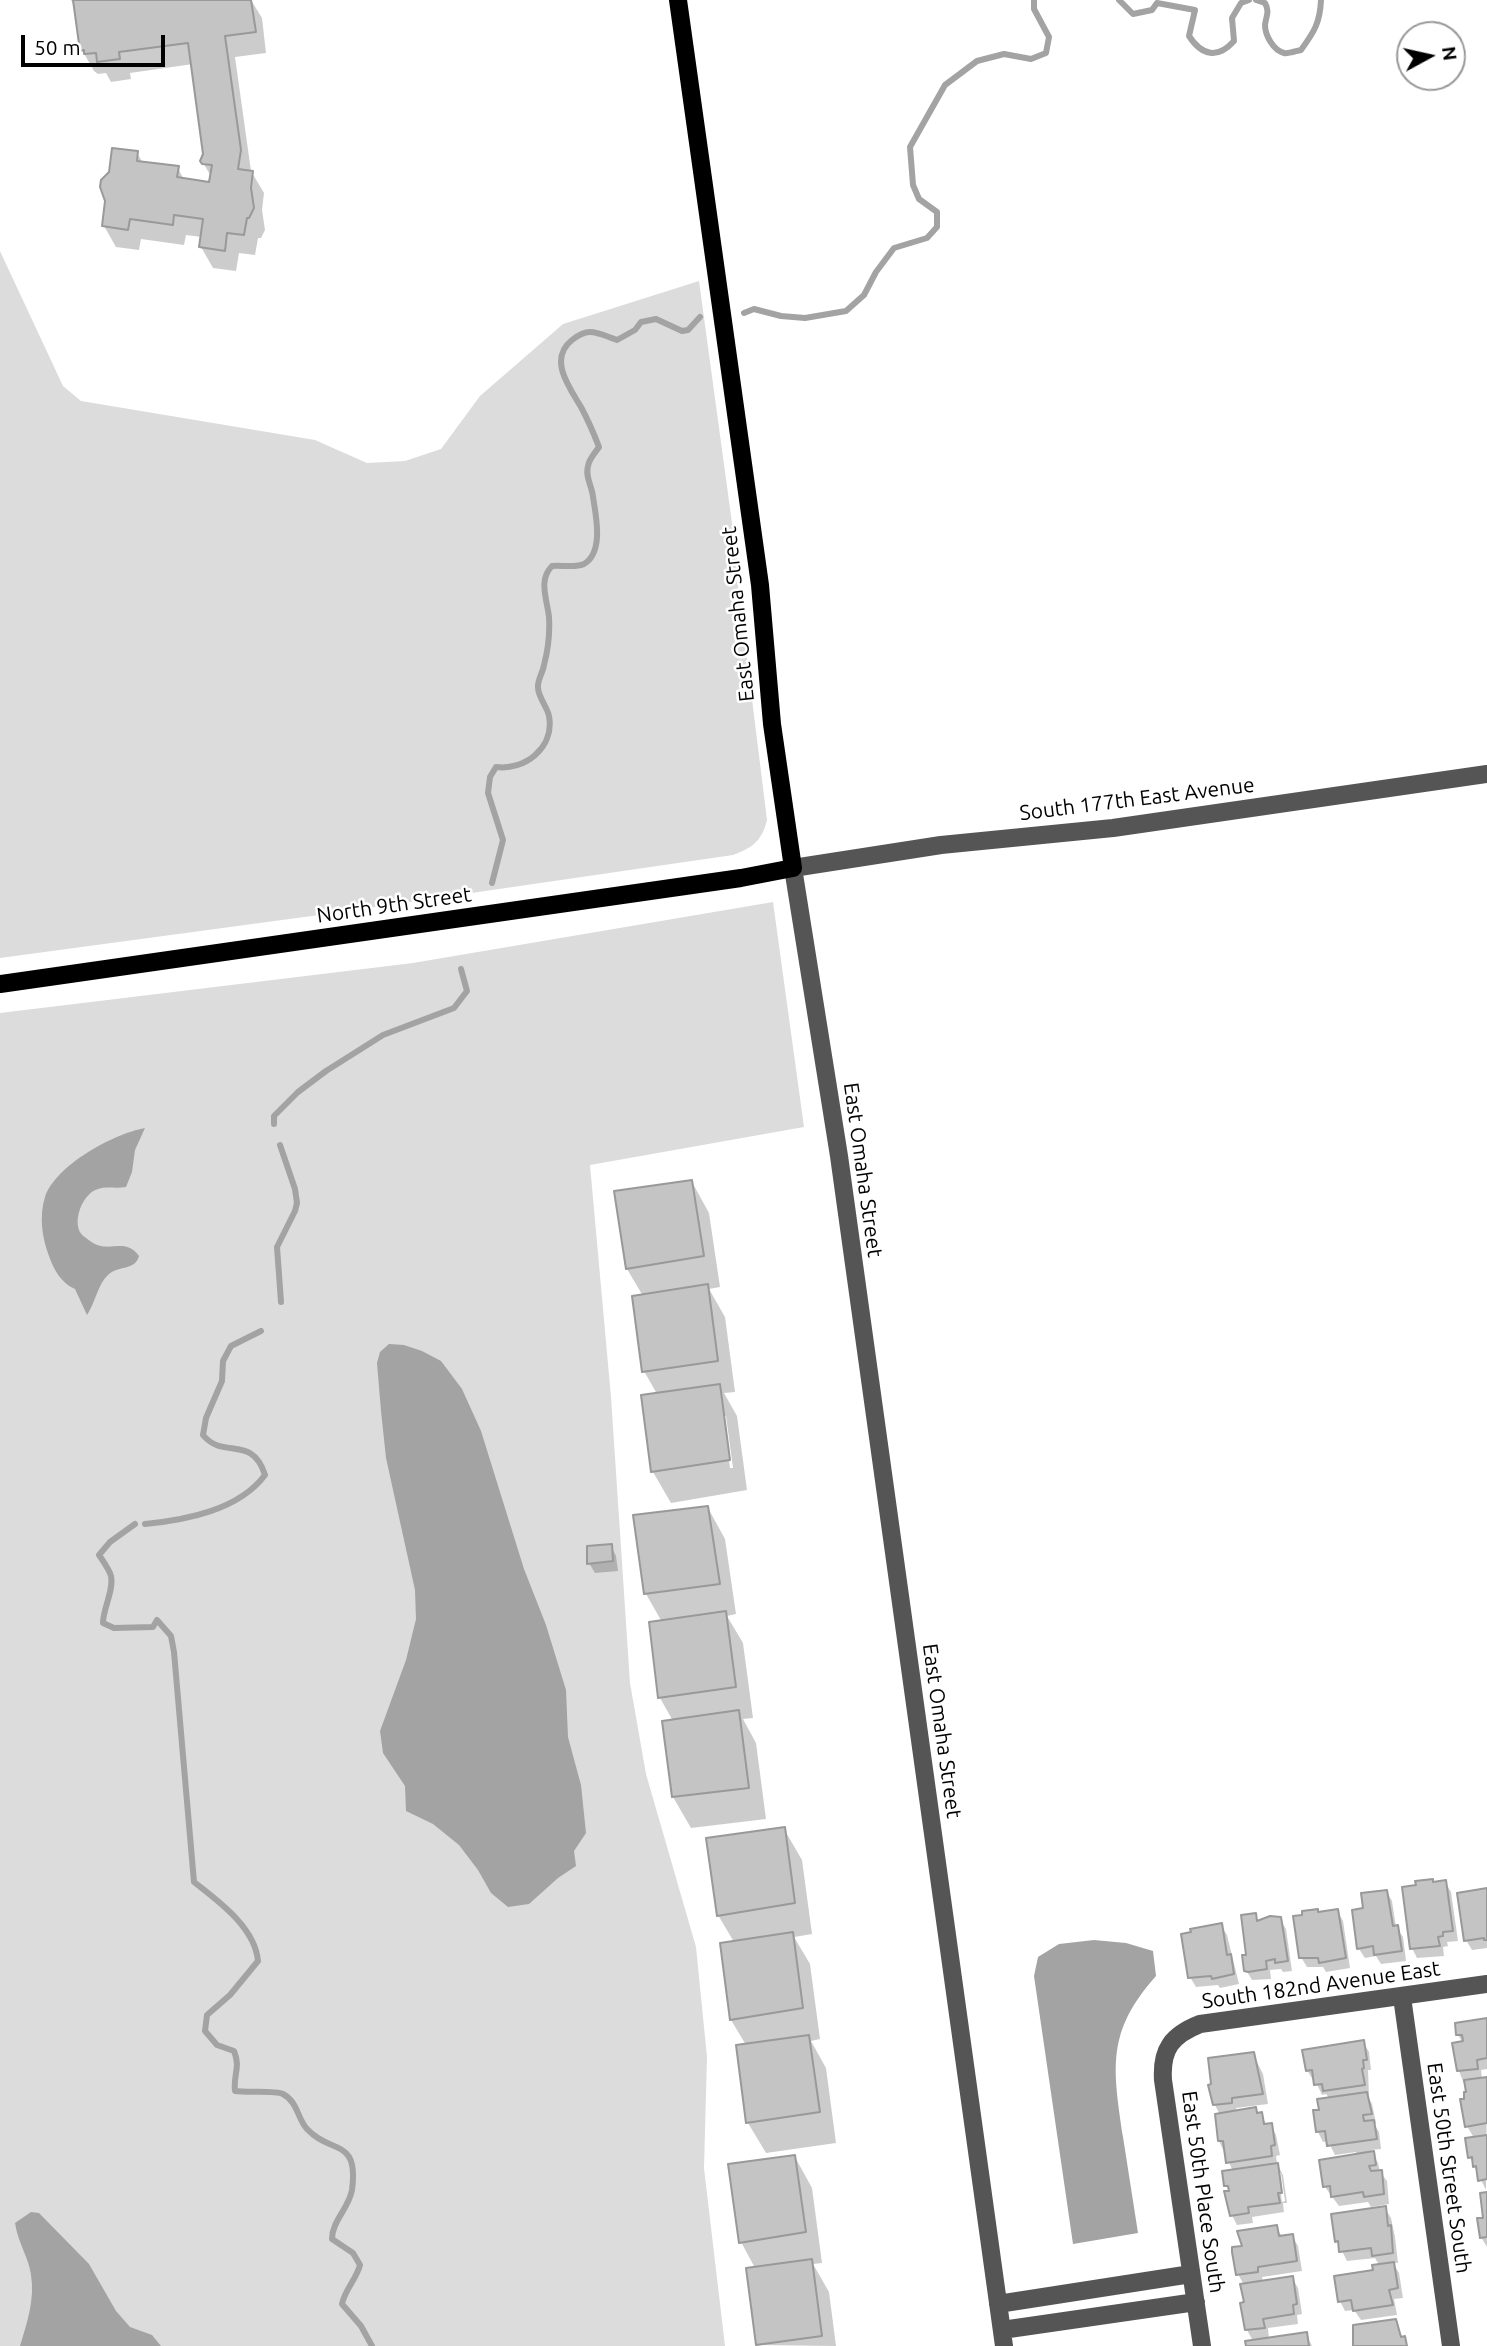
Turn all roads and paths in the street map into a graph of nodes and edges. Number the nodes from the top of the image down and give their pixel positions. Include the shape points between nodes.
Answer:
1 (678, 0) edge
2 (1487, 774) edge
3 (793, 868) junction
4 (0, 984) edge
5 (1487, 1984) edge
6 (1402, 1997) junction
7 (1168, 2046) joint
8 (1191, 2274) junction
9 (1196, 2302) junction
10 (998, 2304) junction
11 (1003, 2338) edge
12 (1202, 2346) edge
13 (1451, 2346) edge

1 - 3 main road, East Omaha Street via 760,584 772,724
2 - 3 street, South 177th East Avenue
3 - 4 main road, North 9th Street
3 - 10 street, East Omaha Street via 841,1166
5 - 6 street, South 182nd Avenue East
6 - 7 street, South 182nd Avenue East via 1200,2024 1180,2033
6 - 13 street, East 50th Street South
7 - 8 street, East 50th Place South via 1163,2080
8 - 9 street, East 50th Place South
8 - 10 street
9 - 11 street
9 - 12 street, East 50th Place South
10 - 11 street, East Omaha Street

